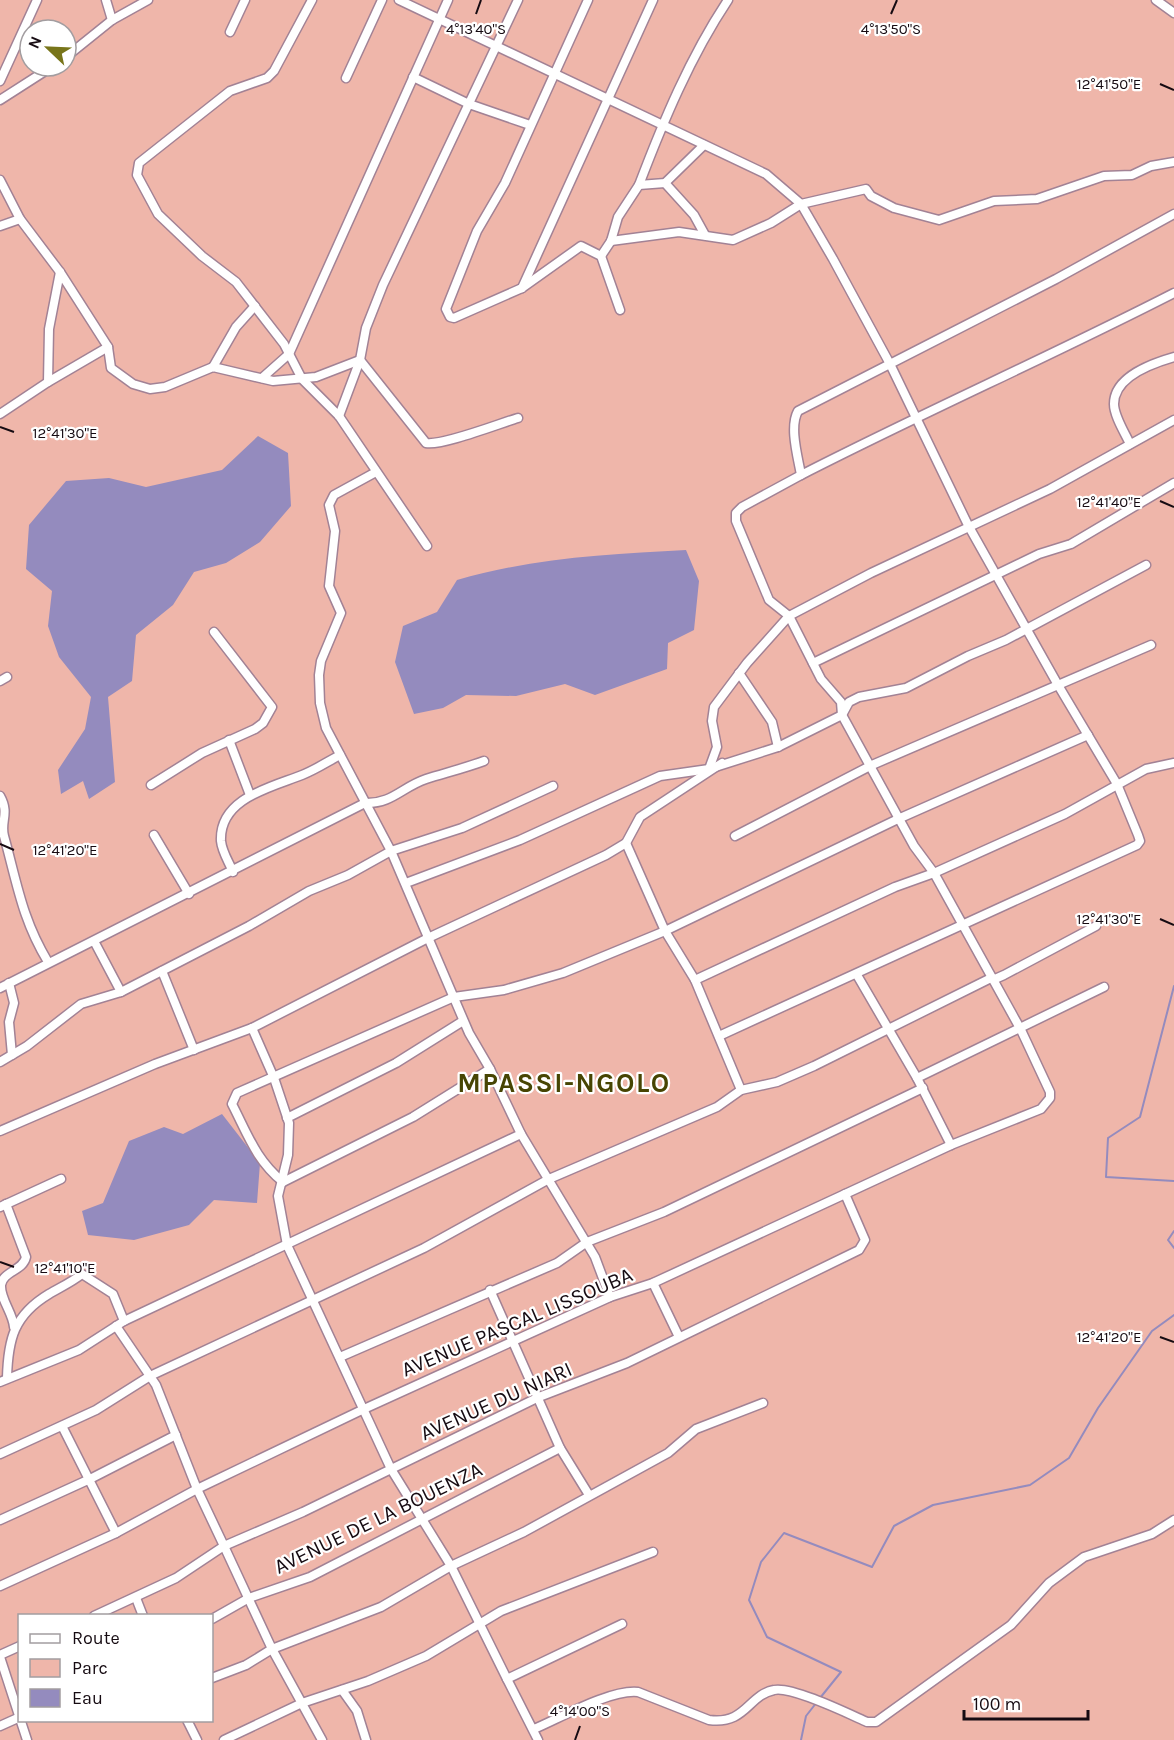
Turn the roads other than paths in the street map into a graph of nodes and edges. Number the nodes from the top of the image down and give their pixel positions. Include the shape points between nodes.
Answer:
1 (36, 0) edge
2 (106, 0) edge
3 (148, 0) edge
4 (244, 0) edge
5 (312, 0) edge
6 (382, 0) edge
7 (399, 0) edge
8 (448, 0) edge
9 (518, 0) edge
10 (588, 0) edge
11 (653, 0) edge
12 (728, 0) edge
13 (1156, 0) edge
14 (1174, 13) edge
15 (112, 20) junction
16 (440, 20) junction
17 (230, 32) dead end
18 (497, 46) junction
19 (78, 48) edge
20 (553, 73) junction
21 (413, 77) junction
22 (34, 78) edge
23 (346, 78) dead end
24 (0, 81) edge
25 (0, 100) edge
26 (608, 100) junction
27 (469, 104) junction
28 (530, 125) junction
29 (662, 125) junction
30 (704, 145) junction
31 (1174, 162) edge
32 (0, 180) edge
33 (665, 183) junction
34 (639, 185) junction
35 (801, 204) junction
36 (1174, 214) edge
37 (20, 219) junction
38 (0, 226) edge
39 (705, 235) junction
40 (611, 241) junction
41 (601, 256) junction
42 (60, 272) junction
43 (522, 288) junction
44 (1174, 293) edge
45 (255, 306) junction
46 (620, 310) dead end
47 (108, 347) junction
48 (290, 354) junction
49 (1174, 357) edge
50 (360, 360) junction
51 (890, 364) junction
52 (213, 367) junction
53 (262, 378) junction
54 (302, 379) junction
55 (48, 382) junction
56 (0, 414) edge
57 (915, 416) junction
58 (339, 417) junction
59 (518, 418) dead end
60 (1174, 420) edge
61 (1130, 444) junction
62 (376, 472) junction
63 (801, 475) junction
64 (1174, 483) edge
65 (968, 525) junction
66 (427, 546) dead end
67 (1146, 565) dead end
68 (997, 574) junction
69 (789, 616) junction
70 (1026, 628) junction
71 (214, 632) dead end
72 (1151, 645) dead end
73 (813, 663) junction
74 (740, 673) junction
75 (1058, 685) junction
76 (842, 715) junction
77 (1088, 735) junction
78 (229, 740) junction
79 (778, 747) junction
80 (339, 755) junction
81 (484, 761) dead end
82 (1174, 763) edge
83 (722, 764) junction
84 (872, 765) junction
85 (709, 769) junction
86 (1117, 784) junction
87 (151, 785) dead end
88 (553, 786) dead end
89 (250, 795) junction
90 (0, 796) edge
91 (365, 803) junction
92 (898, 819) junction
93 (154, 835) dead end
94 (735, 836) dead end
95 (626, 843) junction
96 (391, 851) junction
97 (233, 872) junction
98 (934, 873) junction
99 (406, 883) junction
100 (189, 894) junction
101 (962, 924) junction
102 (1096, 926) dead end
103 (664, 931) junction
104 (428, 938) junction
105 (94, 940) junction
106 (48, 962) junction
107 (162, 971) junction
108 (857, 975) junction
109 (992, 978) junction
110 (695, 980) junction
111 (9, 983) junction
112 (1104, 987) dead end
113 (0, 988) edge
114 (121, 992) junction
115 (454, 997) junction
116 (463, 1021) junction
117 (252, 1028) junction
118 (889, 1028) junction
119 (1021, 1030) junction
120 (719, 1036) junction
121 (194, 1050) junction
122 (12, 1055) junction
123 (0, 1062) edge
124 (490, 1069) junction
125 (274, 1078) junction
126 (918, 1078) junction
127 (923, 1088) junction
128 (741, 1090) junction
129 (287, 1118) junction
130 (0, 1131) edge
131 (521, 1134) junction
132 (951, 1145) junction
133 (61, 1179) dead end
134 (549, 1179) junction
135 (283, 1182) junction
136 (845, 1194) junction
137 (3, 1206) edge
138 (586, 1242) junction
139 (287, 1245) junction
140 (653, 1283) junction
141 (490, 1290) junction
142 (610, 1297) junction
143 (312, 1301) junction
144 (120, 1324) junction
145 (14, 1328) junction
146 (679, 1337) junction
147 (513, 1342) junction
148 (340, 1357) junction
149 (150, 1376) junction
150 (3, 1380) edge
151 (539, 1397) junction
152 (763, 1403) dead end
153 (364, 1409) junction
154 (62, 1426) junction
155 (176, 1435) junction
156 (560, 1448) junction
157 (0, 1454) edge
158 (391, 1469) junction
159 (90, 1479) junction
160 (197, 1489) junction
161 (590, 1495) junction
162 (0, 1520) edge
163 (422, 1520) junction
164 (1174, 1520) edge
165 (116, 1533) junction
166 (224, 1545) junction
167 (653, 1552) dead end
168 (451, 1566) junction
169 (0, 1586) edge
170 (136, 1598) junction
171 (249, 1598) junction
172 (99, 1614) edge
173 (142, 1614) edge
174 (213, 1618) edge
175 (481, 1622) junction
176 (622, 1624) dead end
177 (18, 1647) edge
178 (272, 1649) junction
179 (0, 1656) edge
180 (213, 1678) edge
181 (507, 1679) junction
182 (342, 1690) junction
183 (302, 1703) junction
184 (18, 1715) edge
185 (18, 1718) edge
186 (20, 1722) edge
187 (188, 1722) edge
188 (0, 1726) edge
189 (534, 1729) junction
190 (362, 1739) edge
191 (27, 1740) edge
192 (196, 1740) edge
193 (224, 1740) edge
194 (322, 1740) edge
195 (537, 1740) edge

1 - 24 street
2 - 15 street
3 - 15 street
4 - 17 street
5 - 45 street via 274,72 230,91 137,168 142,187 158,214 236,282
6 - 23 street
7 - 16 street
8 - 16 street
9 - 18 street
10 - 20 street
11 - 26 street
12 - 29 street
13 - 14 street
15 - 19 street
16 - 18 street
16 - 21 street
18 - 20 street
18 - 27 street
20 - 26 street
20 - 28 street
21 - 27 street
21 - 48 street
22 - 25 street
26 - 29 street
26 - 43 street
27 - 28 street
27 - 50 street via 383,285 366,328
28 - 43 street via 505,183 477,231 447,314 454,318
29 - 30 street
29 - 34 street
30 - 33 street
30 - 35 street via 766,174
31 - 35 street via 1132,175 1104,176 1037,199 994,201 939,220 894,208 866,189
32 - 37 street
33 - 34 street
33 - 39 street via 694,214
34 - 40 street via 618,217
35 - 39 street via 733,240
35 - 51 street
36 - 51 street
37 - 38 street
37 - 42 street
39 - 40 street via 679,232
40 - 41 street
41 - 43 street via 580,246
41 - 46 street
42 - 47 street
42 - 55 street via 49,329
44 - 57 street
45 - 48 street
45 - 52 street via 236,327
47 - 52 street via 111,368 133,384 150,389 165,387
47 - 55 street
48 - 53 street
48 - 54 street
49 - 61 street via 1151,364 1128,378 1116,395 1113,406
50 - 54 street
50 - 58 street
50 - 59 street via 426,443
51 - 57 street
51 - 63 street via 798,411 794,427
52 - 53 street
53 - 54 street
54 - 58 street
55 - 56 street
57 - 63 street
57 - 65 street
58 - 62 street
60 - 61 street
61 - 65 street via 1050,489
62 - 66 street
62 - 80 street via 334,495 329,505 335,531 328,586 341,613 321,662 320,696 326,728
63 - 69 street via 736,513 769,600
64 - 68 street via 1071,544
65 - 68 street
65 - 69 street
67 - 70 street
68 - 70 street
68 - 73 street
69 - 73 street
69 - 74 street
70 - 75 street
70 - 76 street via 906,688 859,697 849,702
71 - 78 street via 272,707 263,723
72 - 75 street
73 - 76 street via 840,702
74 - 79 street via 772,722
74 - 85 street via 714,707 712,721 717,747
75 - 77 street
75 - 84 street
76 - 79 street
76 - 84 street
77 - 86 street
77 - 92 street
78 - 87 street
78 - 89 street
79 - 83 street
80 - 89 street
80 - 91 street
81 - 91 street via 426,779 381,803
82 - 86 street via 1146,769
83 - 85 street
83 - 95 street via 640,817
84 - 92 street
84 - 94 street
85 - 99 street via 660,776 520,840
86 - 98 street via 1065,814
86 - 101 street via 1140,841 1137,845
88 - 96 street via 462,828
89 - 97 street via 233,811 222,833 223,850
90 - 106 street via 6,809 3,835 23,914
91 - 96 street
91 - 97 street
92 - 98 street
92 - 103 street
93 - 100 street
95 - 103 street
95 - 104 street
96 - 99 street
96 - 107 street
97 - 100 street
98 - 101 street
98 - 110 street via 895,887
99 - 104 street
100 - 105 street
101 - 108 street
101 - 109 street
102 - 109 street
103 - 110 street
103 - 115 street via 563,973 504,990
104 - 115 street
104 - 117 street
105 - 106 street
105 - 114 street
106 - 111 street
107 - 114 street
107 - 121 street
108 - 118 street
108 - 120 street
109 - 118 street
109 - 119 street
110 - 120 street
111 - 113 street
111 - 122 street via 14,1003 9,1022
112 - 119 street
114 - 122 street via 74,1008
115 - 116 street
115 - 125 street
116 - 124 street
116 - 129 street via 396,1063
117 - 121 street
117 - 125 street
118 - 126 street
118 - 128 street via 777,1082
119 - 126 street
119 - 132 street, AVENUE PASCAL LISSOUBA via 1050,1098 1041,1109
120 - 128 street
121 - 130 street
122 - 123 street
124 - 131 street
124 - 135 street via 413,1117
125 - 129 street
125 - 135 street via 237,1093 232,1100 265,1167
126 - 127 street
127 - 132 street
127 - 138 street via 664,1212
128 - 134 street via 717,1107
129 - 135 street via 291,1137
131 - 134 street
131 - 139 street
132 - 136 street, AVENUE PASCAL LISSOUBA
133 - 137 street
134 - 138 street
134 - 143 street via 424,1248
135 - 139 street via 278,1196
136 - 140 street, AVENUE PASCAL LISSOUBA
136 - 146 street, AVENUE DU NIARI via 865,1240 859,1250
137 - 145 street via 26,1257 24,1264 5,1277 1,1285
138 - 141 street via 557,1263
138 - 142 street via 602,1271
139 - 143 street
139 - 144 street
140 - 142 street, AVENUE PASCAL LISSOUBA
140 - 146 street
141 - 147 street
141 - 148 street
142 - 147 street, AVENUE PASCAL LISSOUBA
143 - 148 street
143 - 149 street
144 - 145 street via 113,1294 82,1274 47,1295
144 - 149 street
144 - 150 street via 69,1355
145 - 150 street
146 - 151 street, AVENUE DU NIARI via 627,1363
147 - 151 street
147 - 153 street, AVENUE PASCAL LISSOUBA
148 - 153 street
149 - 154 street
149 - 155 street
151 - 156 street
151 - 158 street, AVENUE DU NIARI
152 - 161 street via 696,1429 668,1453
153 - 158 street
153 - 160 street, AVENUE PASCAL LISSOUBA
154 - 157 street
154 - 159 street
155 - 159 street
155 - 160 street
156 - 161 street
156 - 163 street, AVENUE DE LA BOUENZA
158 - 163 street
158 - 166 street, AVENUE DU NIARI
159 - 162 street
159 - 165 street
160 - 165 street, AVENUE PASCAL LISSOUBA
160 - 166 street
161 - 168 street
163 - 168 street
163 - 171 street, AVENUE DE LA BOUENZA via 310,1576
164 - 189 street via 1152,1534 1084,1557 1049,1583 1011,1625 876,1722 785,1690 769,1692 732,1719 720,1722 630,1691
165 - 169 street, AVENUE PASCAL LISSOUBA
166 - 170 street, AVENUE DU NIARI via 176,1578
166 - 171 street
167 - 175 street
168 - 175 street
168 - 178 street via 381,1607
170 - 172 street, AVENUE DU NIARI
170 - 173 street
171 - 174 street, AVENUE DE LA BOUENZA
171 - 178 street
175 - 181 street
175 - 182 street via 426,1656
176 - 181 street
177 - 179 street
178 - 180 street via 246,1665
178 - 183 street
179 - 184 street
181 - 189 street
182 - 183 street
182 - 190 street via 357,1711
183 - 193 street
183 - 194 street
185 - 188 street
186 - 191 street
187 - 192 street
189 - 195 street

